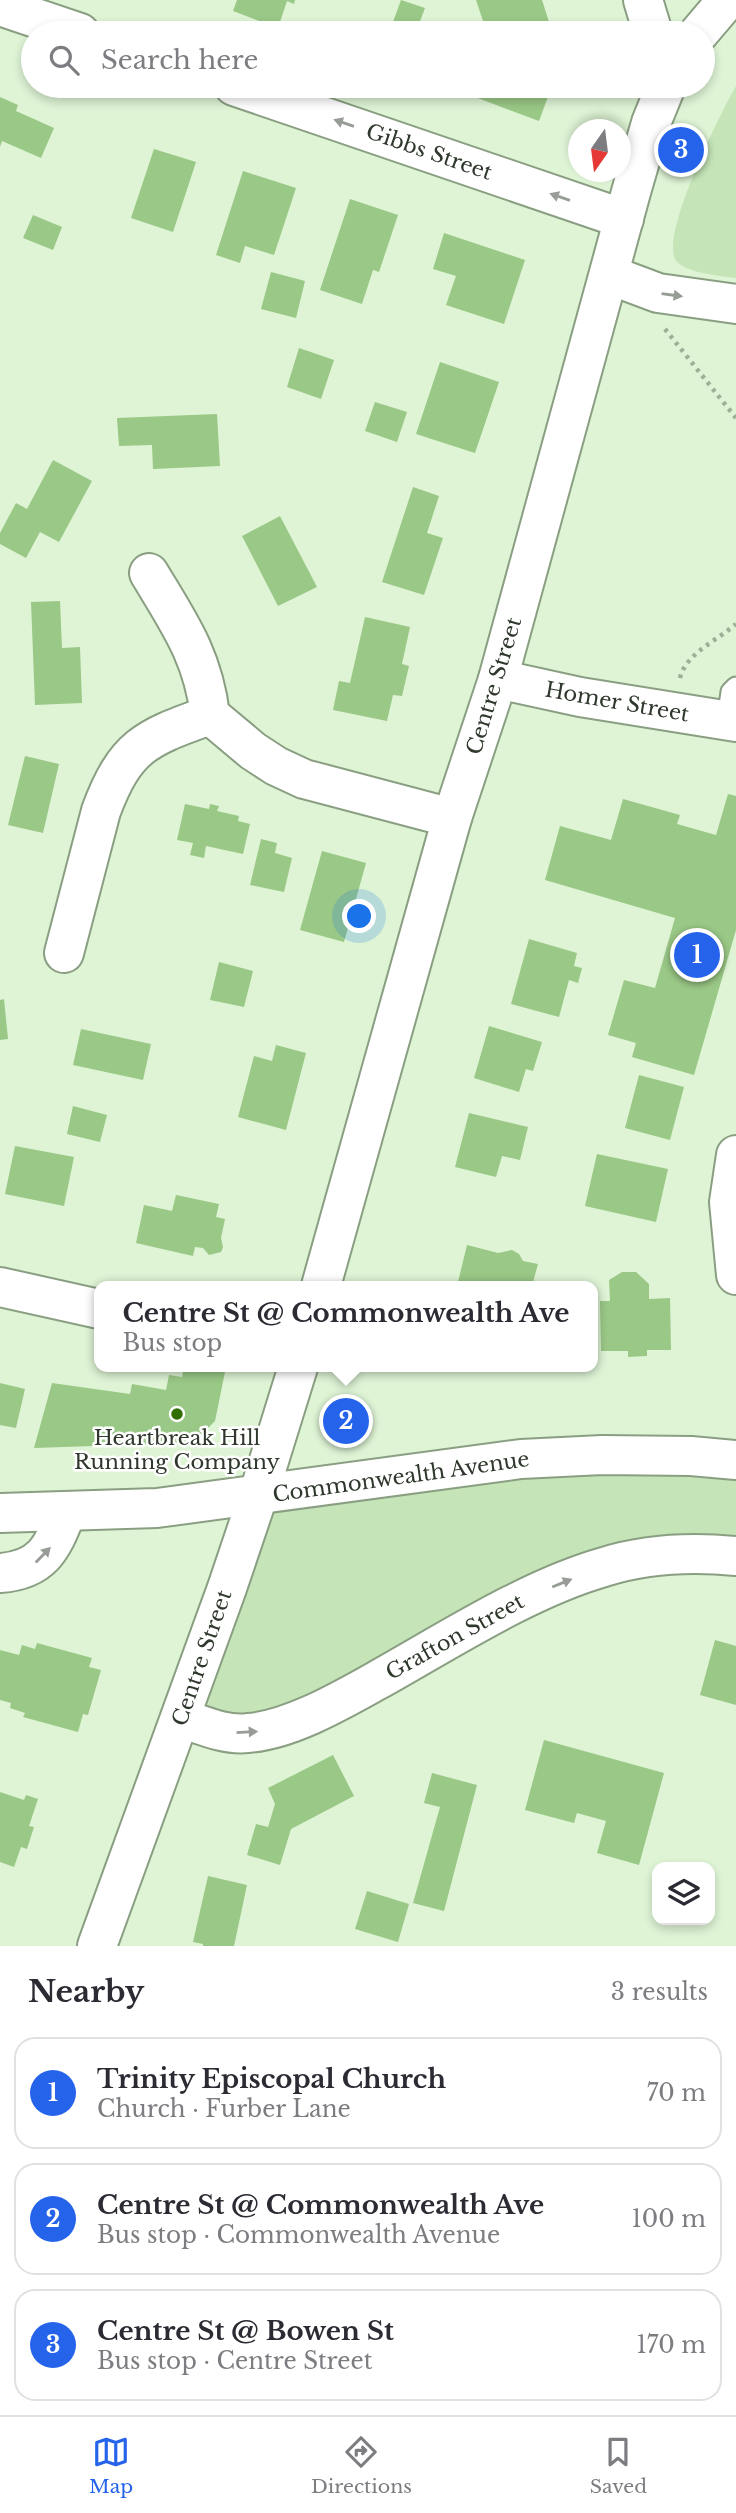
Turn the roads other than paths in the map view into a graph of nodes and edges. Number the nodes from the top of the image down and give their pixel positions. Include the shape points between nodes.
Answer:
1 (643, 0) edge
2 (727, 0) edge
3 (0, 6) edge
4 (44, 21) edge
5 (649, 21) edge
6 (709, 21) edge
7 (269, 98) edge
8 (661, 98) edge
9 (624, 219) junction
10 (610, 275) junction
11 (736, 304) edge
12 (149, 573) dead end
13 (498, 679) junction
14 (733, 710) edge
15 (210, 715) junction
16 (452, 818) junction
17 (64, 953) dead end
18 (736, 1155) edge
19 (736, 1275) edge
20 (322, 1281) edge
21 (0, 1287) edge
22 (94, 1308) edge
23 (296, 1372) edge
24 (736, 1460) edge
25 (258, 1496) junction
26 (66, 1513) junction
27 (0, 1514) edge
28 (736, 1556) edge
29 (0, 1573) edge
30 (181, 1718) junction
31 (97, 1946) edge

1 - 5 main road
2 - 6 main road
3 - 4 main road
9 -> 7 main road, Gibbs Street
8 - 9 main road, Centre Street
9 - 10 main road, Centre Street
10 -> 11 main road via 658,293
10 - 13 main road, Centre Street
12 - 15 main road via 200,665
13 - 14 main road, Homer Street via 671,712
13 - 16 main road, Centre Street
15 - 16 main road via 253,751 304,779
15 - 17 main road via 138,747 120,769 101,811
16 - 20 main road, Centre Street
18 - 19 main road via 729,1202
21 - 22 main road
23 - 25 main road, Centre Street
24 - 25 main road, Commonwealth Avenue via 601,1454 521,1459
25 - 26 main road, Commonwealth Avenue
25 - 30 main road, Centre Street
26 - 27 main road, Commonwealth Avenue
29 -> 26 main road via 32,1565 46,1554
30 -> 28 main road, Grafton Street via 246,1734 269,1729 365,1687 532,1595 604,1567 681,1555
30 - 31 main road, Centre Street

